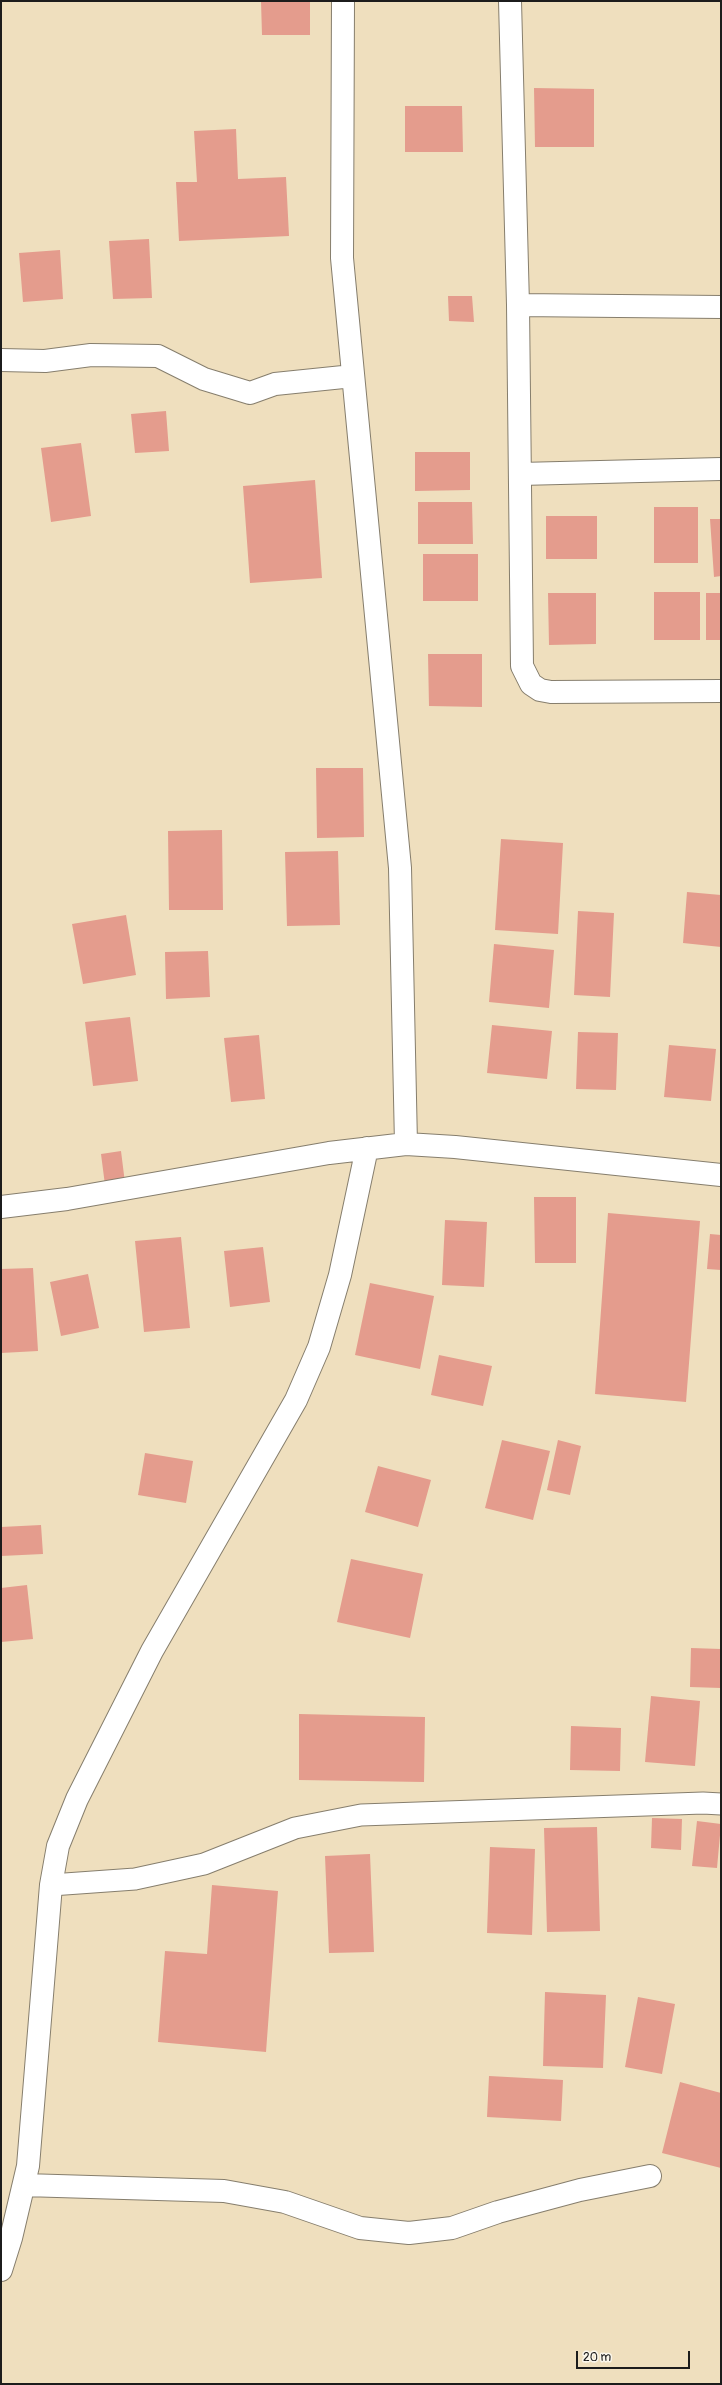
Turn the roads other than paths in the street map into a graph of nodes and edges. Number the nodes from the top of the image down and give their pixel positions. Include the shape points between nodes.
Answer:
1 (343, 1) edge
2 (510, 1) edge
3 (518, 305) junction
4 (721, 307) edge
5 (1, 360) edge
6 (353, 376) junction
7 (721, 469) edge
8 (520, 474) junction
9 (721, 691) edge
10 (406, 1144) junction
11 (367, 1148) junction
12 (721, 1175) edge
13 (1, 1208) edge
14 (721, 1804) edge
15 (51, 1885) junction
16 (650, 2176) dead end
17 (24, 2185) junction
18 (1, 2270) edge

1 - 6 street via 342,258
2 - 3 street
3 - 4 street
3 - 8 street
5 - 6 street via 45,361 91,355 158,356 204,378 250,393 275,384
6 - 10 street via 400,868
7 - 8 street
8 - 9 street via 522,666 531,684 540,690 551,692
10 - 11 street
10 - 12 street
11 - 13 street via 32,1205
11 - 15 street via 340,1275 319,1347 304,1382 152,1651 66,1824 58,1846
14 - 15 lane via 361,1815 295,1828 204,1864 135,1879
15 - 17 street via 32,2132
16 - 17 street via 580,2190 498,2212 452,2228 409,2233 360,2228 285,2202 224,2191
17 - 18 street

